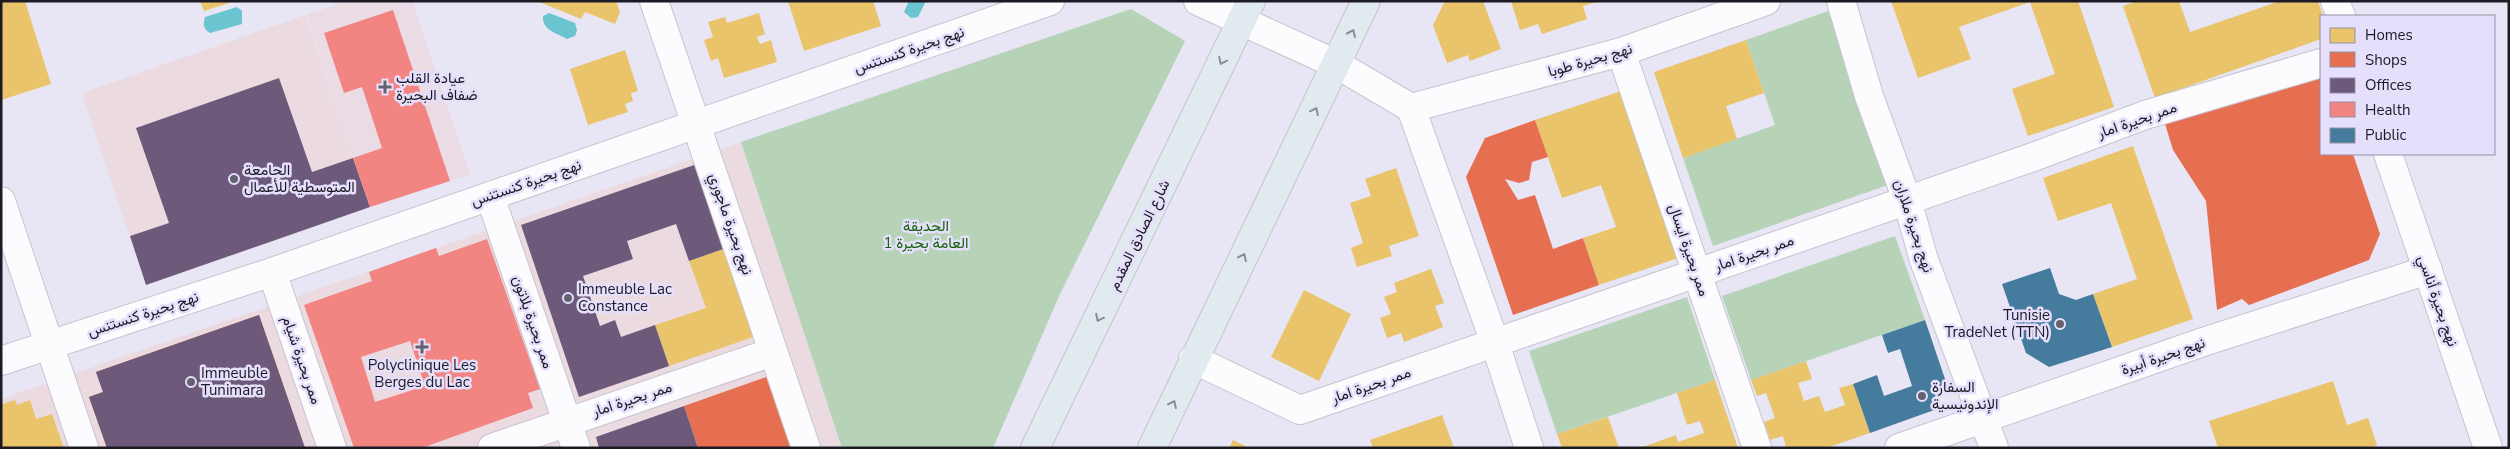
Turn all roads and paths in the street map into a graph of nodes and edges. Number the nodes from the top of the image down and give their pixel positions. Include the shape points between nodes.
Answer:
1 (654, 1) edge
2 (1050, 1) edge
3 (1198, 1) edge
4 (1366, 1) edge
5 (1766, 1) edge
6 (1841, 1) edge
7 (2335, 1) edge
8 (1246, 12) edge
9 (2340, 15) edge
10 (1621, 52) junction
11 (2320, 63) edge
12 (1338, 65) junction
13 (1411, 108) junction
14 (696, 124) junction
15 (2388, 155) edge
16 (490, 196) junction
17 (1906, 200) junction
18 (1, 201) edge
19 (2428, 270) junction
20 (272, 272) junction
21 (1696, 272) junction
22 (1495, 343) junction
23 (50, 344) junction
24 (773, 352) junction
25 (1193, 359) junction
26 (1, 361) edge
27 (1984, 419) junction
28 (567, 421) junction
29 (84, 448) edge
30 (332, 448) edge
31 (492, 448) edge
32 (576, 448) edge
33 (806, 448) edge
34 (1036, 448) edge
35 (1152, 448) edge
36 (1529, 448) edge
37 (1757, 448) edge
38 (1899, 448) edge
39 (1994, 448) edge
40 (2488, 448) edge

1 - 14 street, نهج بحيرة ماجوري
2 - 14 street, نهج بحيرة كنستنس
3 - 8 street
12 -> 4 main road
5 - 10 street, نهج بحيرة طوبا
6 - 17 street, نهج بحيرة ملاران via 1868,96
7 - 9 street
8 - 12 street
8 -> 34 main road, شارع الصادق المقدم
10 - 13 street, نهج بحيرة طوبا
10 - 21 street, ممر بحيرة ايسال
11 - 17 street, ممر بحيرة امار via 2145,115
12 - 13 street
25 -> 12 main road
13 - 22 street
14 - 16 street, نهج بحيرة كنستنس
14 - 24 street, نهج بحيرة ماجوري
15 - 19 street, نهج بحيرة أناسي
16 - 20 street, نهج بحيرة كنستنس
16 - 28 street, ممر بحيرة بلاتون
17 - 21 street, ممر بحيرة امار
17 - 27 street, نهج بحيرة ملاران via 1924,260
18 - 23 street
19 - 27 street, نهج بحيرة أبيرة via 2206,341
19 - 40 street, نهج بحيرة أناسي
20 - 23 street, نهج بحيرة كنستنس
20 - 30 street, ممر بحيرة شيام
21 - 22 street, ممر بحيرة امار
21 - 37 street, ممر بحيرة ايسال
22 - 25 street, ممر بحيرة امار via 1300,410
22 - 36 street
23 - 26 street, نهج بحيرة كنستنس
23 - 29 street
24 - 28 street, ممر بحيرة امار
24 - 33 street, نهج بحيرة ماجوري
35 -> 25 main road
27 - 38 street, نهج بحيرة أبيرة
27 - 39 street, نهج بحيرة ملاران
28 - 31 street, ممر بحيرة امار
28 - 32 street, ممر بحيرة بلاتون

